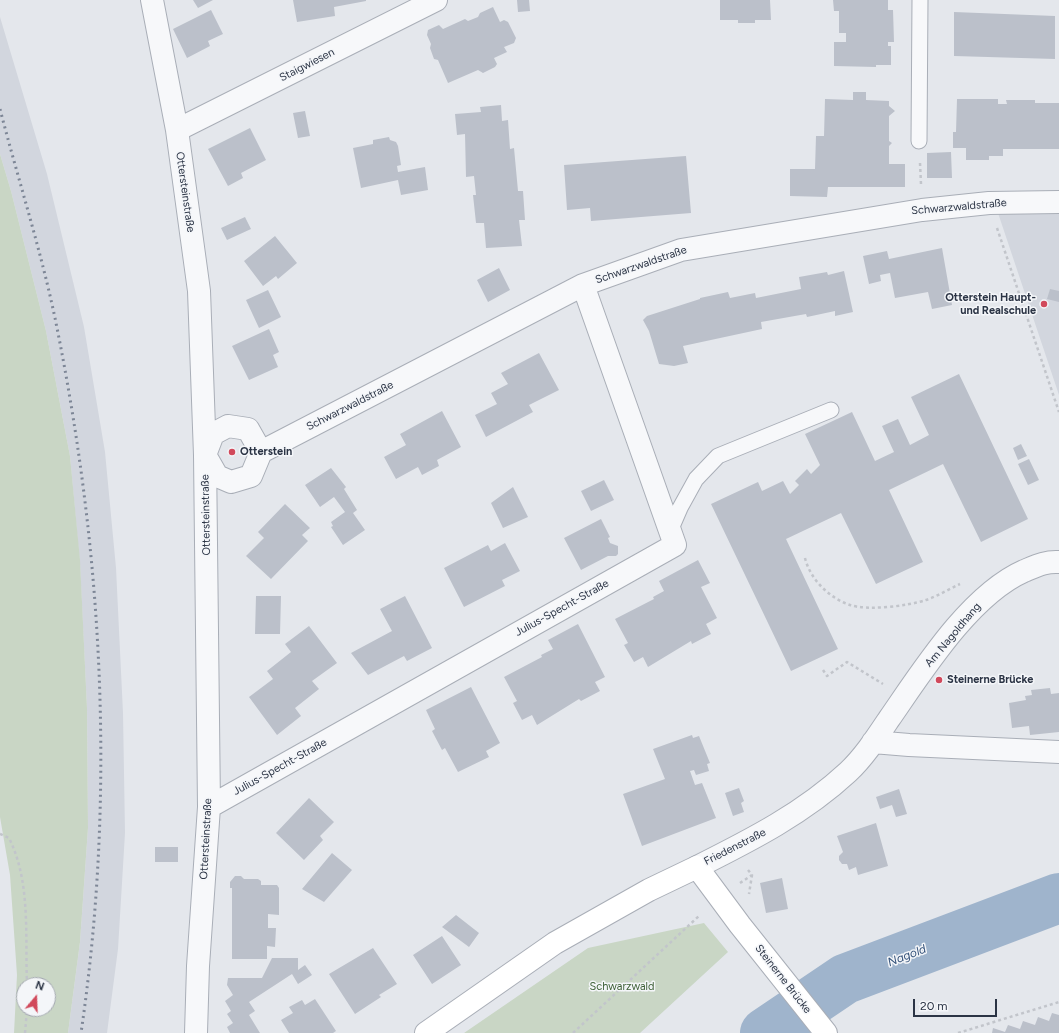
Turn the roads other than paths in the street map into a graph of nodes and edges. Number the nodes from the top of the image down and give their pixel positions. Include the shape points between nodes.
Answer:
1 (152, 0) edge
2 (436, 0) edge
3 (920, 0) edge
4 (177, 130) junction
5 (919, 141) road end
6 (1059, 202) edge
7 (583, 285) junction
8 (831, 410) dead end
9 (261, 452) junction
10 (206, 455) junction
11 (670, 531) junction
12 (1059, 562) edge
13 (873, 742) junction
14 (1059, 752) edge
15 (209, 807) junction
16 (697, 867) junction
17 (196, 1033) edge
18 (426, 1033) edge
19 (826, 1033) edge

1 - 4 street, Ottersteinstraße
2 - 4 street, Staigwiesen
3 - 5 lane
4 - 10 street, Ottersteinstraße via 199,291
6 - 7 street, Schwarzwaldstraße via 989,203 922,210 681,250
7 - 9 street, Schwarzwaldstraße
7 - 11 street, Julius-Specht-Straße
8 - 11 lane via 718,456 696,479
9 - 10 street via 248,429 228,426 213,434
9 - 10 street via 251,476 232,482 217,476
10 - 15 street, Ottersteinstraße
11 - 15 street, Julius-Specht-Straße via 675,545
12 - 13 street, Am Nagoldhang via 1042,563 1010,577 971,609
13 - 14 street
13 - 16 street, Friedenstraße via 850,770 785,820
15 - 17 street, Ottersteinstraße
16 - 18 street, Friedenstraße via 649,890 556,943
16 - 19 street, Steinerne Brücke

